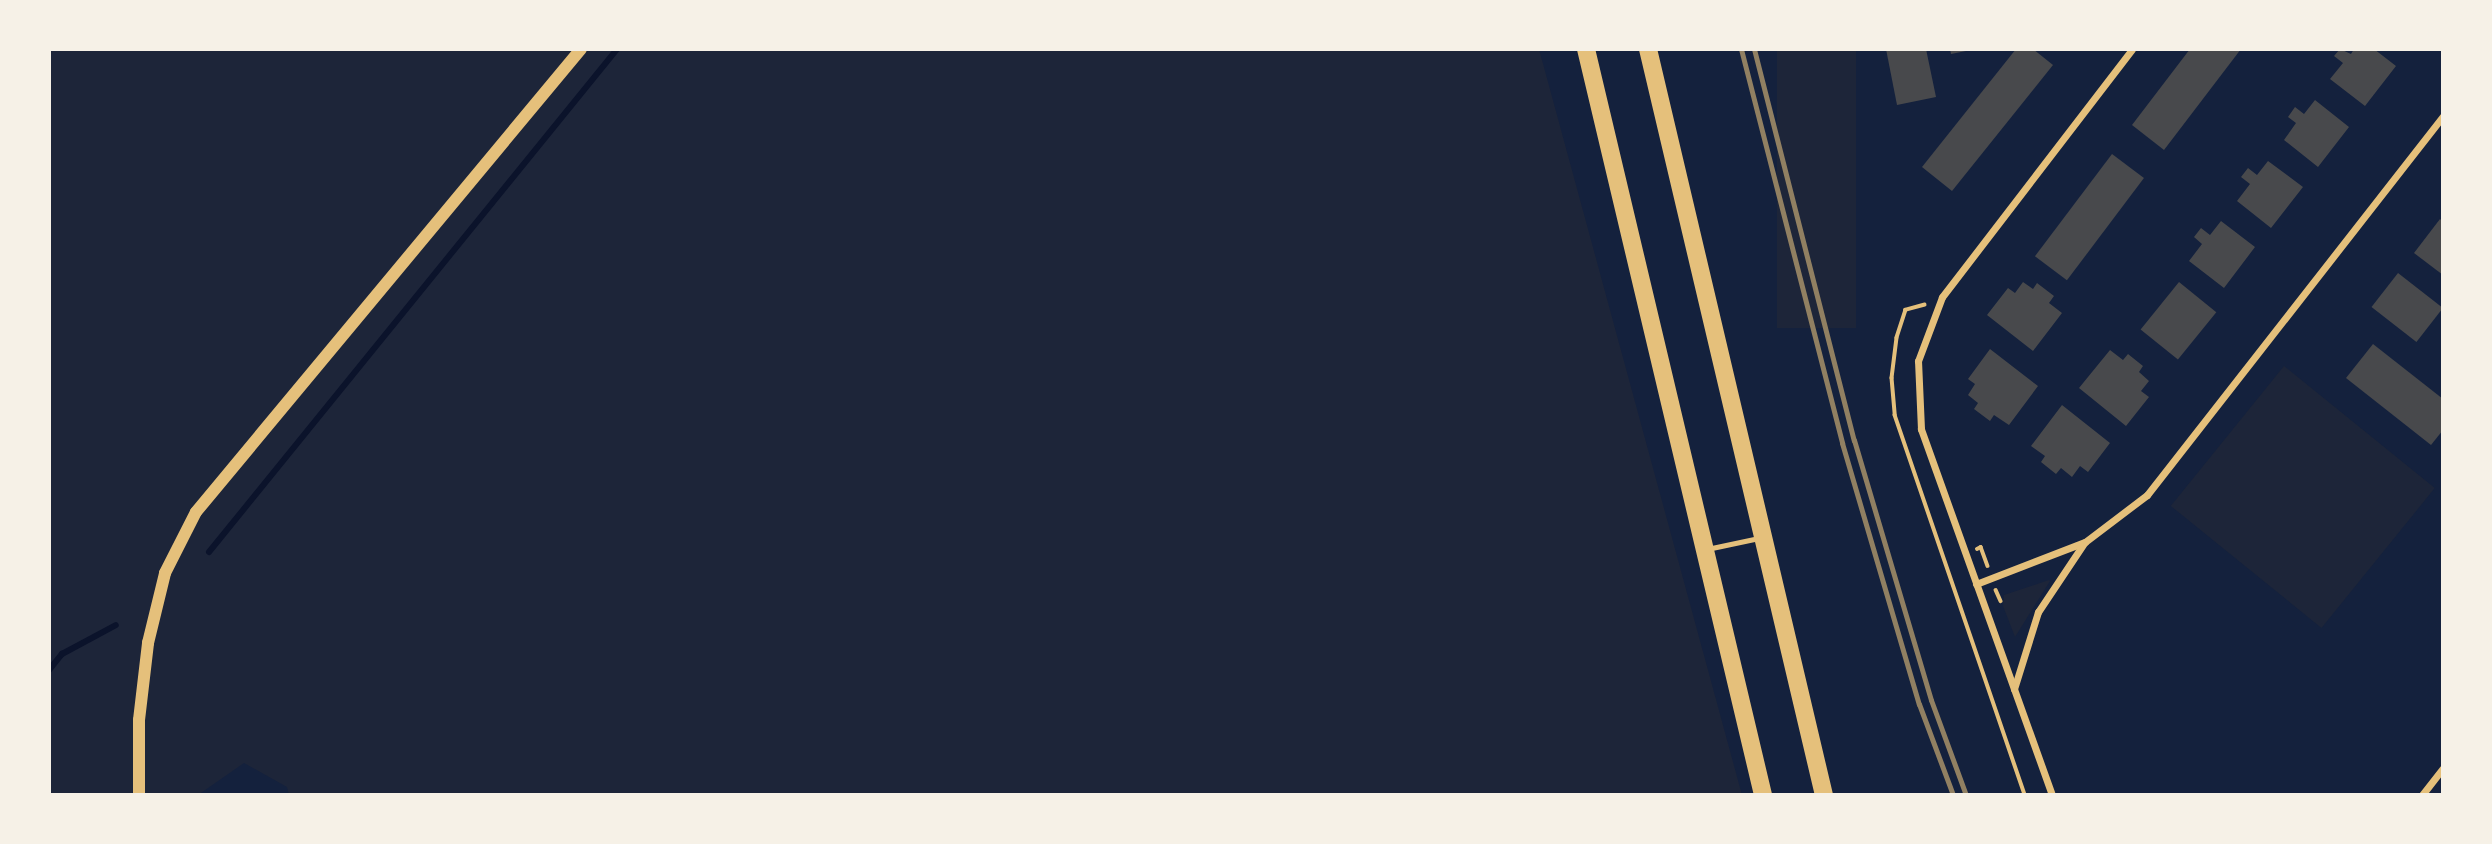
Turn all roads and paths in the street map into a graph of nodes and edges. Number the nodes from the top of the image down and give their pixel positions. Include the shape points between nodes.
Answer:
1 (581, 49) edge
2 (1586, 49) edge
3 (1648, 49) edge
4 (2132, 49) edge
5 (2443, 116) edge
6 (1922, 303) dead end
7 (1763, 537) junction
8 (2085, 542) junction
9 (1704, 550) junction
10 (1950, 559) dead end
11 (1942, 562) junction
12 (1976, 584) junction
13 (2014, 689) junction
14 (2443, 768) edge
15 (139, 795) edge
16 (1762, 795) edge
17 (1824, 795) edge
18 (2025, 795) edge
19 (2052, 795) edge
20 (2422, 795) edge

1 - 15 street via 196,512 171,558 152,623 139,720
2 - 9 main road
3 - 7 main road
4 - 12 street via 1942,297 1920,347 1916,388 1921,429
5 - 8 street via 2160,481 2133,509
6 - 11 path via 1906,310 1895,348 1892,389 1902,442
7 - 9 lane
7 - 17 main road
8 - 12 street
8 - 13 street via 2038,612
9 - 16 main road
10 - 11 path
11 - 18 path
12 - 13 street
13 - 19 street
14 - 20 street

